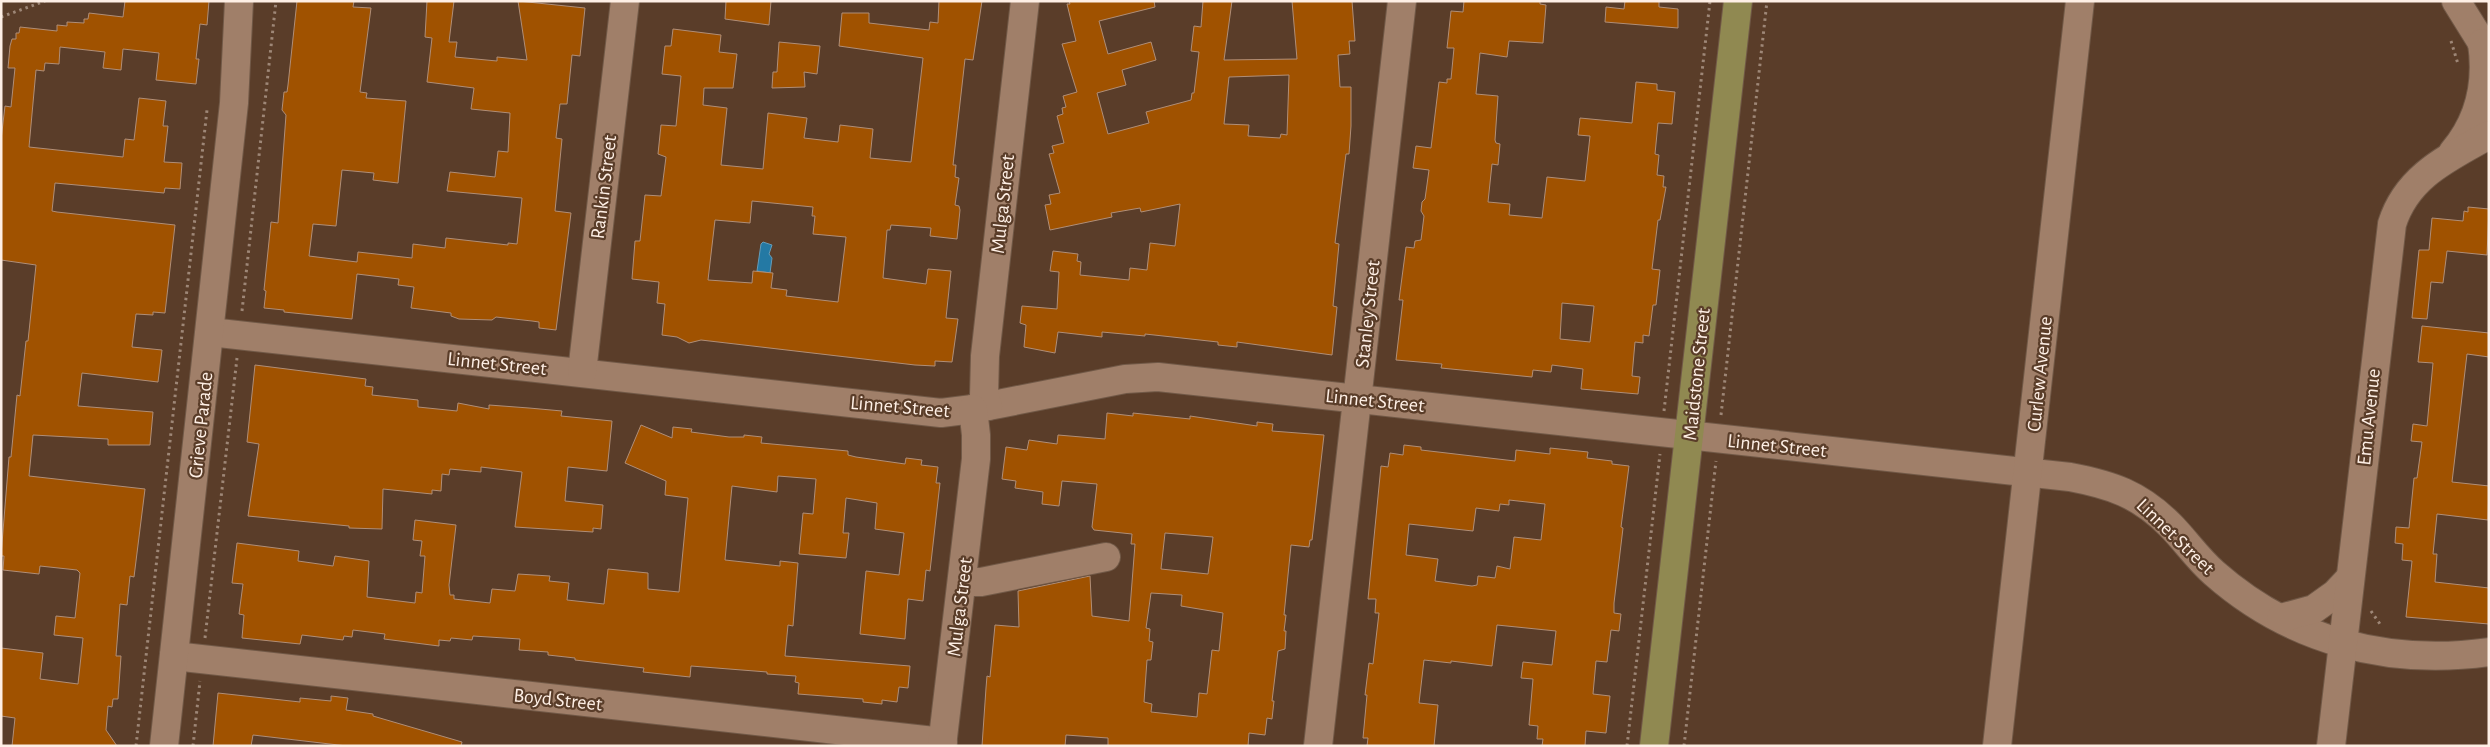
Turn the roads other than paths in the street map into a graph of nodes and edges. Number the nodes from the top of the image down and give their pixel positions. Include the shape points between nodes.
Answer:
1 (239, 1) edge
2 (253, 1) edge
3 (625, 1) edge
4 (1025, 1) edge
5 (1402, 1) edge
6 (1738, 1) edge
7 (2080, 1) edge
8 (2456, 1) edge
9 (2486, 49) edge
10 (221, 102) junction
11 (2489, 134) edge
12 (2489, 144) edge
13 (2452, 156) junction
14 (210, 332) junction
15 (582, 372) junction
16 (1358, 398) junction
17 (981, 408) junction
18 (1689, 435) junction
19 (2028, 472) junction
20 (1106, 557) dead end
21 (2350, 578) junction
22 (962, 582) junction
23 (2281, 618) junction
24 (2342, 644) junction
25 (2489, 652) edge
26 (174, 656) junction
27 (942, 744) edge
28 (164, 746) edge
29 (1318, 746) edge
30 (1654, 746) edge
31 (1997, 746) edge
32 (2331, 746) edge

1 - 10 street, Grieve Parade
2 - 10 street, Grieve Parade
3 - 15 street, Rankin Street
4 - 17 street, Mulga Street
5 - 16 street, Stanley Street
6 - 18 main road, Maidstone Street
7 - 19 street, Curlew Avenue
8 - 9 street
9 - 13 street via 2480,106
10 - 14 street, Grieve Parade
11 - 13 street, Emu Avenue
12 - 13 street
13 - 21 street, Emu Avenue via 2414,184 2396,209 2392,224
14 - 15 street, Linnet Street via 244,321
14 - 26 street, Grieve Parade
15 - 17 street, Linnet Street via 941,413
16 - 17 street, Linnet Street via 1158,376
16 - 18 street, Linnet Street via 1660,418
16 - 29 street, Stanley Street
17 - 22 street, Mulga Street
18 - 19 street, Linnet Street via 1720,453
18 - 30 main road, Maidstone Street
19 - 23 street, Linnet Street via 2097,482 2133,495 2171,526 2231,587
19 - 31 street, Curlew Avenue
20 - 22 street via 981,582
21 - 23 street via 2314,609
21 - 24 street, Emu Avenue
22 - 27 street, Mulga Street
23 - 24 street, Linnet Street
24 - 25 street, Linnet Street via 2406,656 2463,656
24 - 32 street, Emu Avenue
26 - 27 street, Boyd Street via 208,646
26 - 28 street, Grieve Parade

